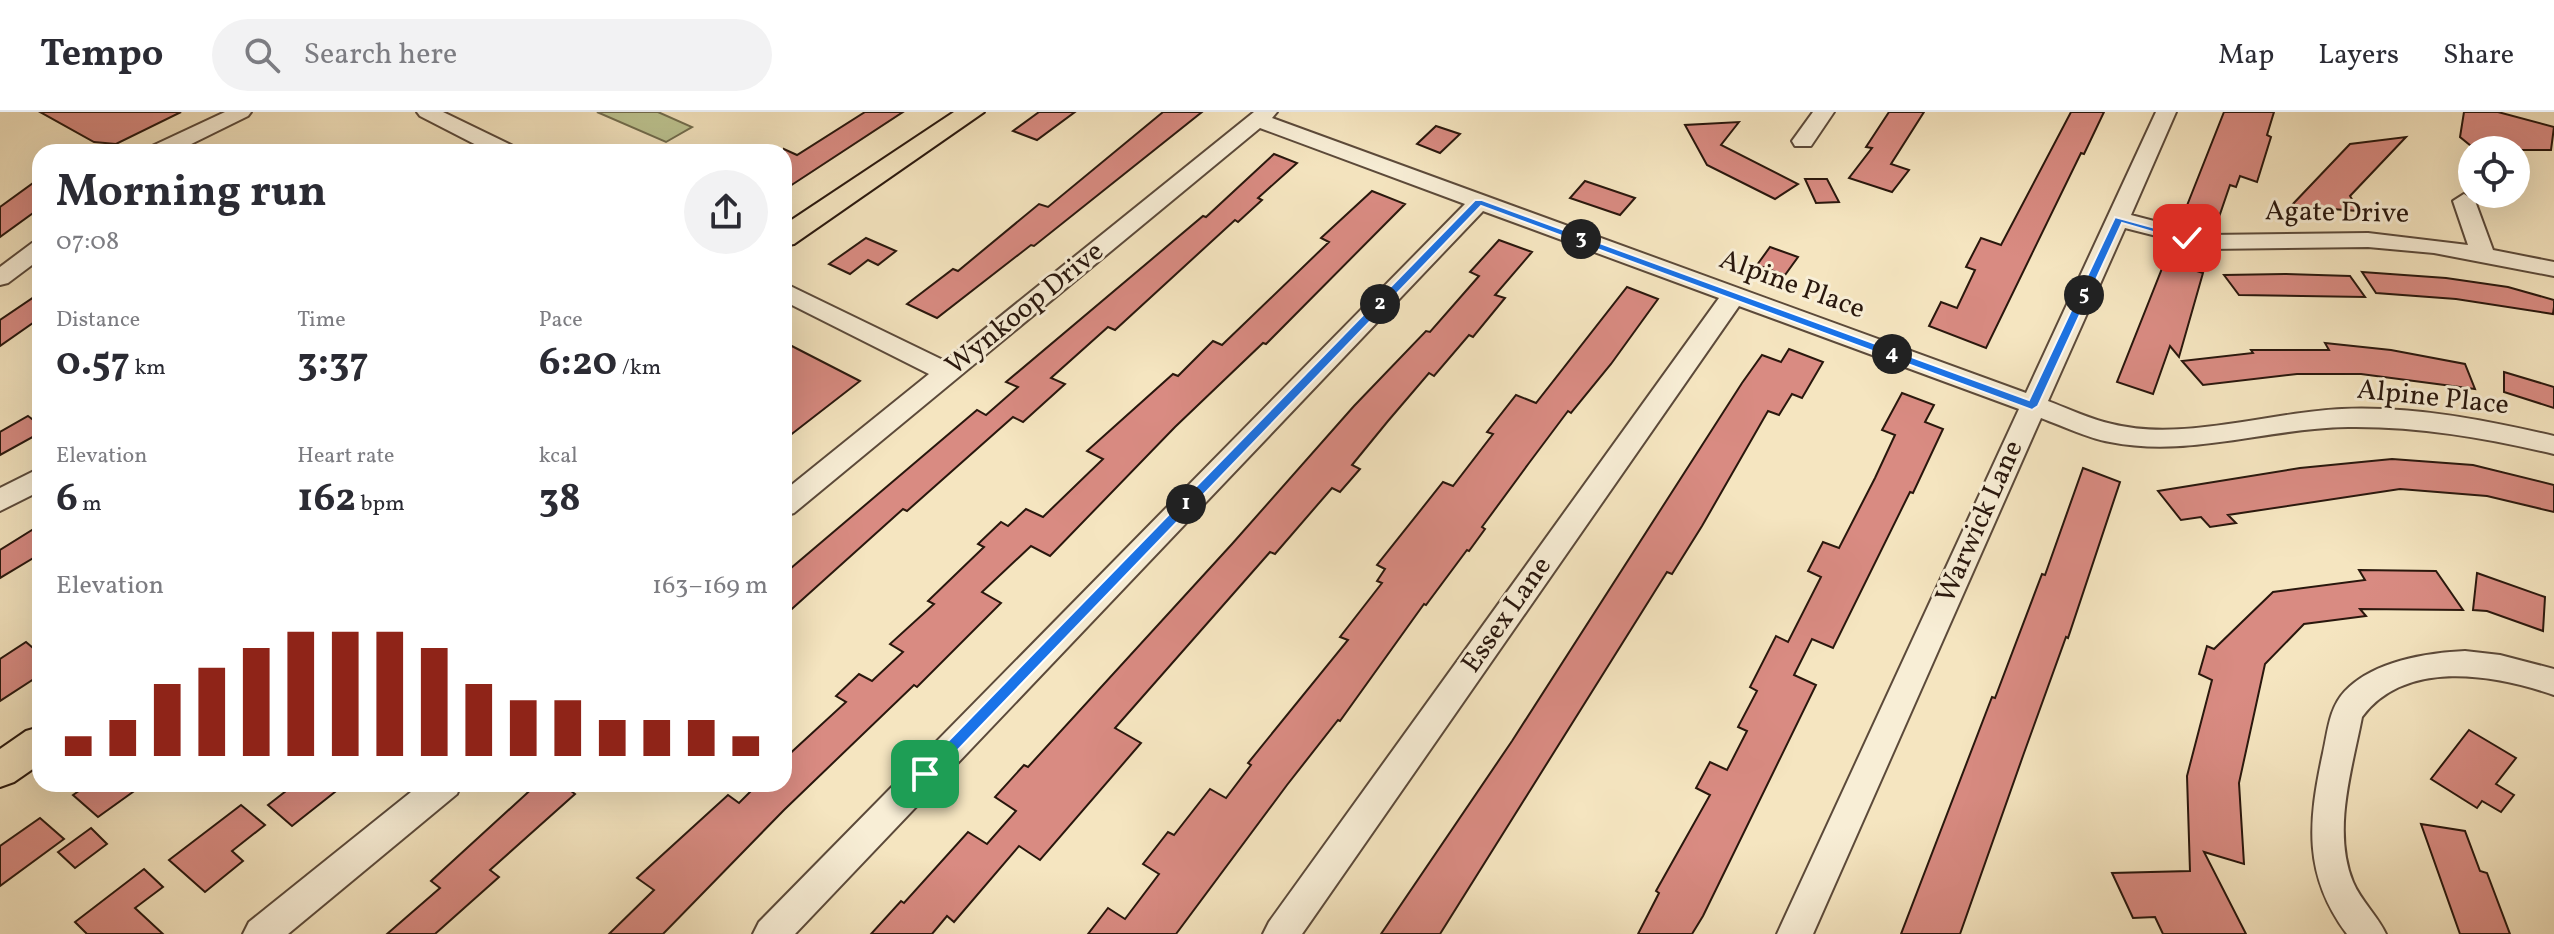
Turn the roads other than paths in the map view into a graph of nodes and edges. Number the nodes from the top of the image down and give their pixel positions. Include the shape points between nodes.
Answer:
1 (241, 112) edge
2 (427, 112) edge
3 (971, 112) edge
4 (1824, 112) edge
5 (2166, 112) edge
6 (1262, 116) edge
7 (1803, 141) dead end
8 (175, 144) edge
9 (491, 144) edge
10 (1479, 202) junction
11 (2467, 208) edge
12 (2119, 219) junction
13 (792, 233) edge
14 (32, 254) edge
15 (2483, 254) junction
16 (2554, 269) edge
17 (0, 278) edge
18 (792, 295) edge
19 (1733, 296) junction
20 (948, 373) junction
21 (2032, 406) junction
22 (2554, 445) edge
23 (32, 483) edge
24 (792, 500) edge
25 (0, 501) edge
26 (2554, 682) edge
27 (32, 748) edge
28 (0, 770) edge
29 (435, 792) edge
30 (261, 934) edge
31 (771, 934) edge
32 (1281, 934) edge
33 (1795, 934) edge
34 (2368, 934) edge

1 - 8 street
2 - 9 street
3 - 13 main road
4 - 7 street
5 - 12 street, Warwick Lane
6 - 10 street, Alpine Place
6 - 20 street, Wynkoop Drive
10 - 19 street, Alpine Place
10 - 31 street
11 - 15 street
12 - 15 street, Agate Drive via 2208,242 2368,240
12 - 21 street, Warwick Lane
14 - 17 street
15 - 16 street, Agate Drive
18 - 20 street
19 - 21 street, Alpine Place
19 - 32 street, Essex Lane
20 - 24 street, Wynkoop Drive
21 - 22 street, Alpine Place via 2132,437 2173,438 2313,420 2381,418 2459,426
21 - 33 street, Warwick Lane
23 - 25 street
26 - 34 street via 2500,667 2454,664 2392,677 2353,702 2330,806 2326,857 2333,879
27 - 28 main road
29 - 30 street

